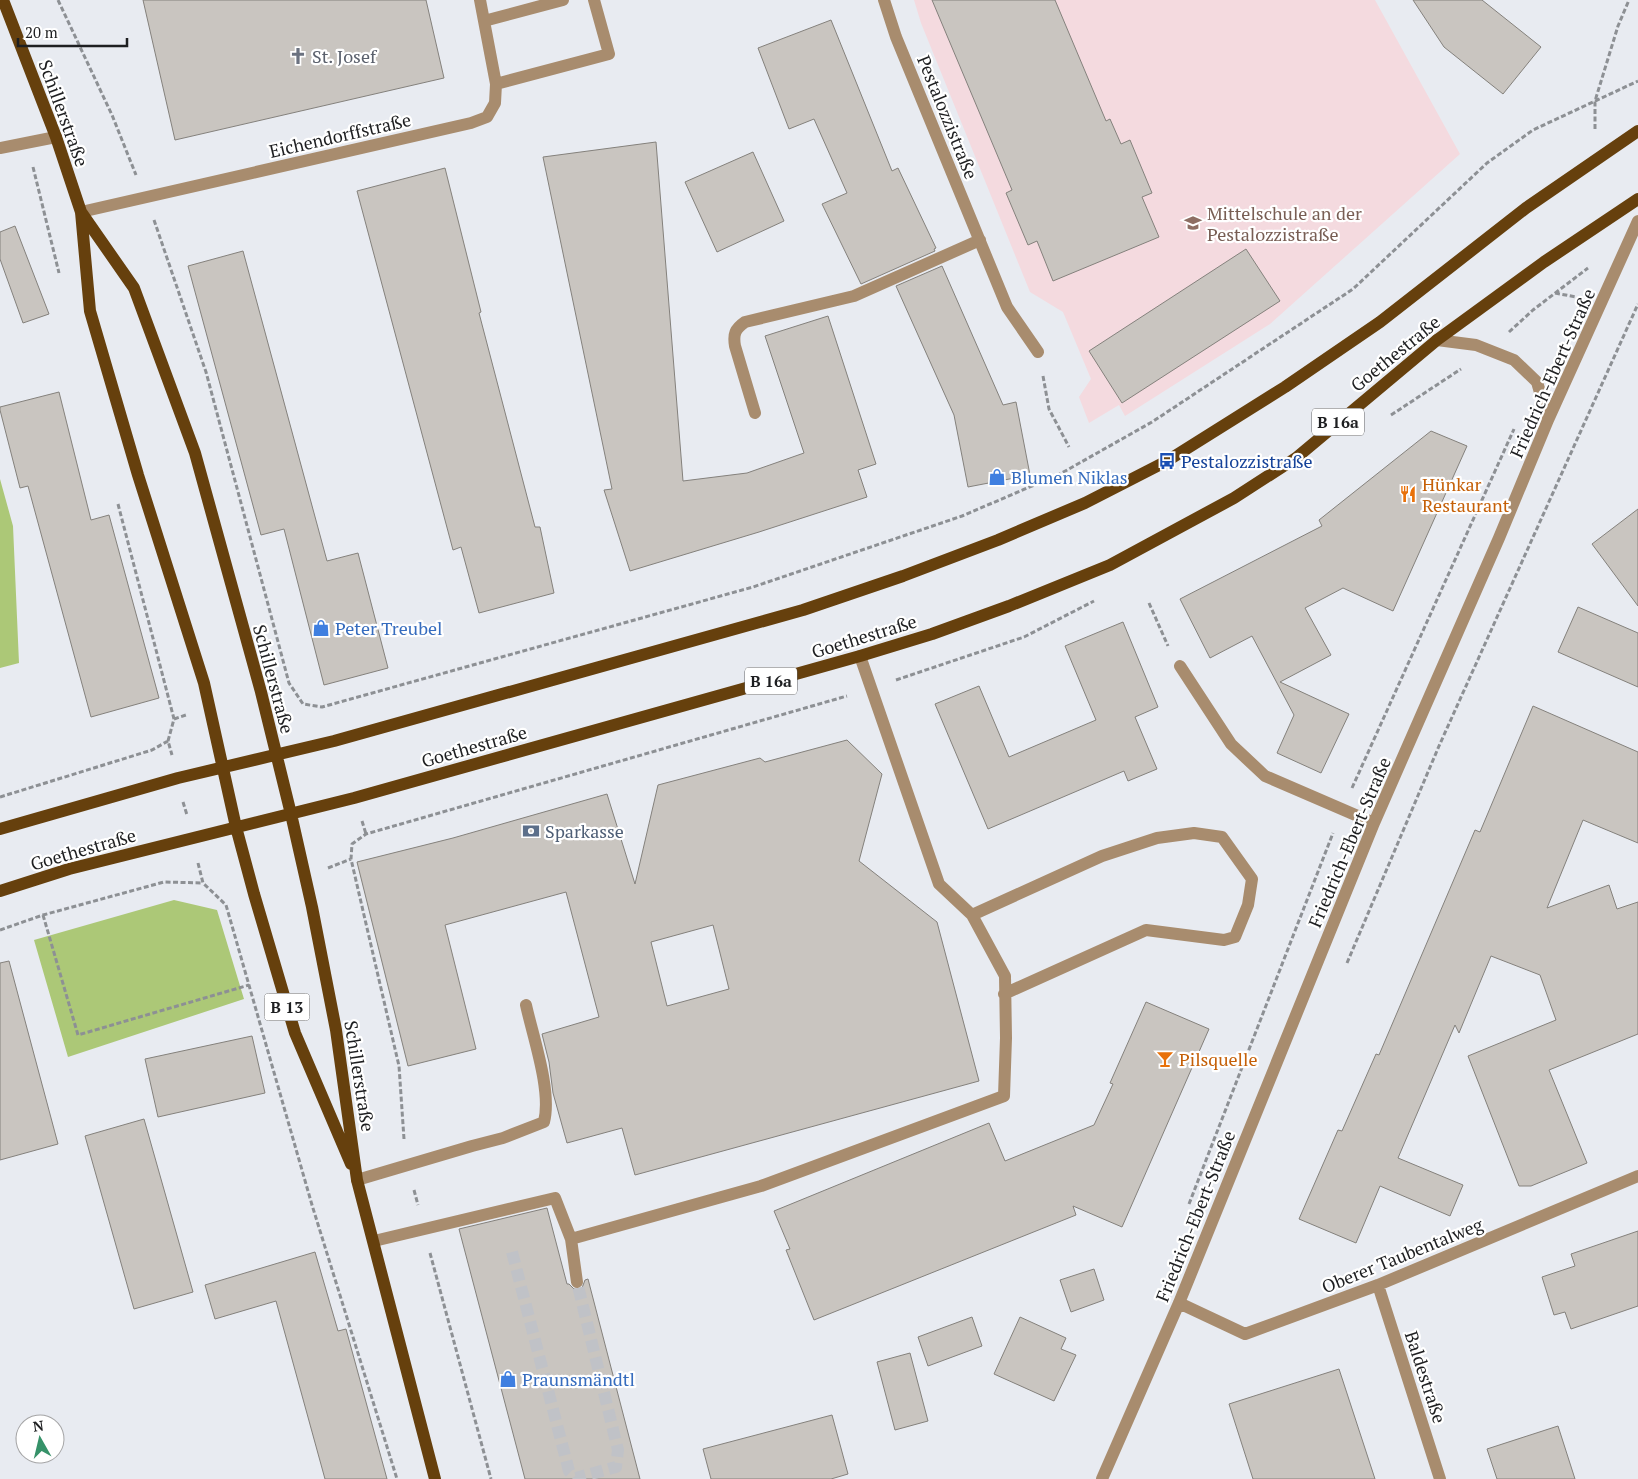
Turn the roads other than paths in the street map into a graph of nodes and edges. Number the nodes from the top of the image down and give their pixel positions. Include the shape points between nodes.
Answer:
1 (2, 0) edge
2 (480, 0) edge
3 (563, 0) edge
4 (594, 0) edge
5 (884, 0) edge
6 (484, 21) junction
7 (496, 84) junction
8 (1638, 131) edge
9 (56, 137) junction
10 (0, 148) edge
11 (1638, 199) edge
12 (81, 212) junction
13 (1638, 222) edge
14 (980, 240) junction
15 (1437, 340) junction
16 (1038, 352) road end
17 (755, 414) dead end
18 (1548, 420) junction
19 (860, 656) junction
20 (1180, 666) dead end
21 (276, 754) junction
22 (223, 767) junction
23 (291, 814) junction
24 (1374, 823) junction
25 (236, 827) junction
26 (0, 829) edge
27 (0, 891) edge
28 (972, 915) junction
29 (1004, 994) junction
30 (526, 1005) dead end
31 (1638, 1176) edge
32 (357, 1180) junction
33 (571, 1239) junction
34 (374, 1241) junction
35 (577, 1282) tunnel mouth
36 (1378, 1285) junction
37 (1179, 1303) junction
38 (436, 1479) edge
39 (1102, 1479) edge
40 (1440, 1479) edge

1 - 9 main road, Schillerstraße
2 - 6 street, Eichendorffstraße
3 - 6 street
4 - 7 street via 609,54
5 - 14 street, Pestalozzistraße via 896,37
6 - 7 street, Eichendorffstraße
7 - 12 street, Eichendorffstraße via 495,103 487,117 471,123
8 - 21 main road, Goethestraße via 1526,208 1380,322 1284,387 1167,460 1085,502 998,540 803,610 334,741
9 - 10 street
9 - 12 main road, Schillerstraße
11 - 15 main road, Goethestraße / B 16a
12 - 21 main road, Schillerstraße via 134,288 195,453
12 - 22 main road, Schillerstraße via 90,311 204,683
13 - 18 street, Friedrich-Ebert-Straße
14 - 16 street, Pestalozzistraße via 1008,307
14 - 17 street via 854,296 745,322 737,328 733,336 735,346
15 - 18 street via 1476,345 1514,360 1537,382
15 - 19 main road, Goethestraße / B 16a via 1296,458 1225,503 1110,565 1001,609
18 - 24 street, Friedrich-Ebert-Straße
19 - 23 main road, Goethestraße / B 16a
19 - 28 street via 939,884
20 - 24 street via 1231,744 1265,776
21 - 22 main road, Goethestraße
21 - 23 main road, Schillerstraße
22 - 25 main road, Schillerstraße / B 13
22 - 26 main road, Goethestraße
23 - 25 main road, Goethestraße / B 16a
23 - 32 main road, Schillerstraße / B 13 via 336,1030
24 - 37 street, Friedrich-Ebert-Straße
25 - 27 main road, Goethestraße via 68,869
25 - 32 main road, Schillerstraße / B 13 via 295,1033
28 - 29 street via 1005,976
28 - 29 street via 1102,856 1157,838 1194,833 1222,837 1252,879 1248,905 1235,937 1224,940 1146,930
29 - 33 street via 1004,1096 761,1186
30 - 32 street via 542,1074 547,1111 544,1122 503,1138
31 - 36 street, Oberer Taubentalweg
32 - 34 main road, Schillerstraße / B 13
33 - 34 street via 555,1198
33 - 35 street
34 - 38 main road, Schillerstraße / B 13
36 - 37 street, Oberer Taubentalweg via 1245,1334
36 - 40 street, Baldestraße
37 - 39 street, Friedrich-Ebert-Straße

